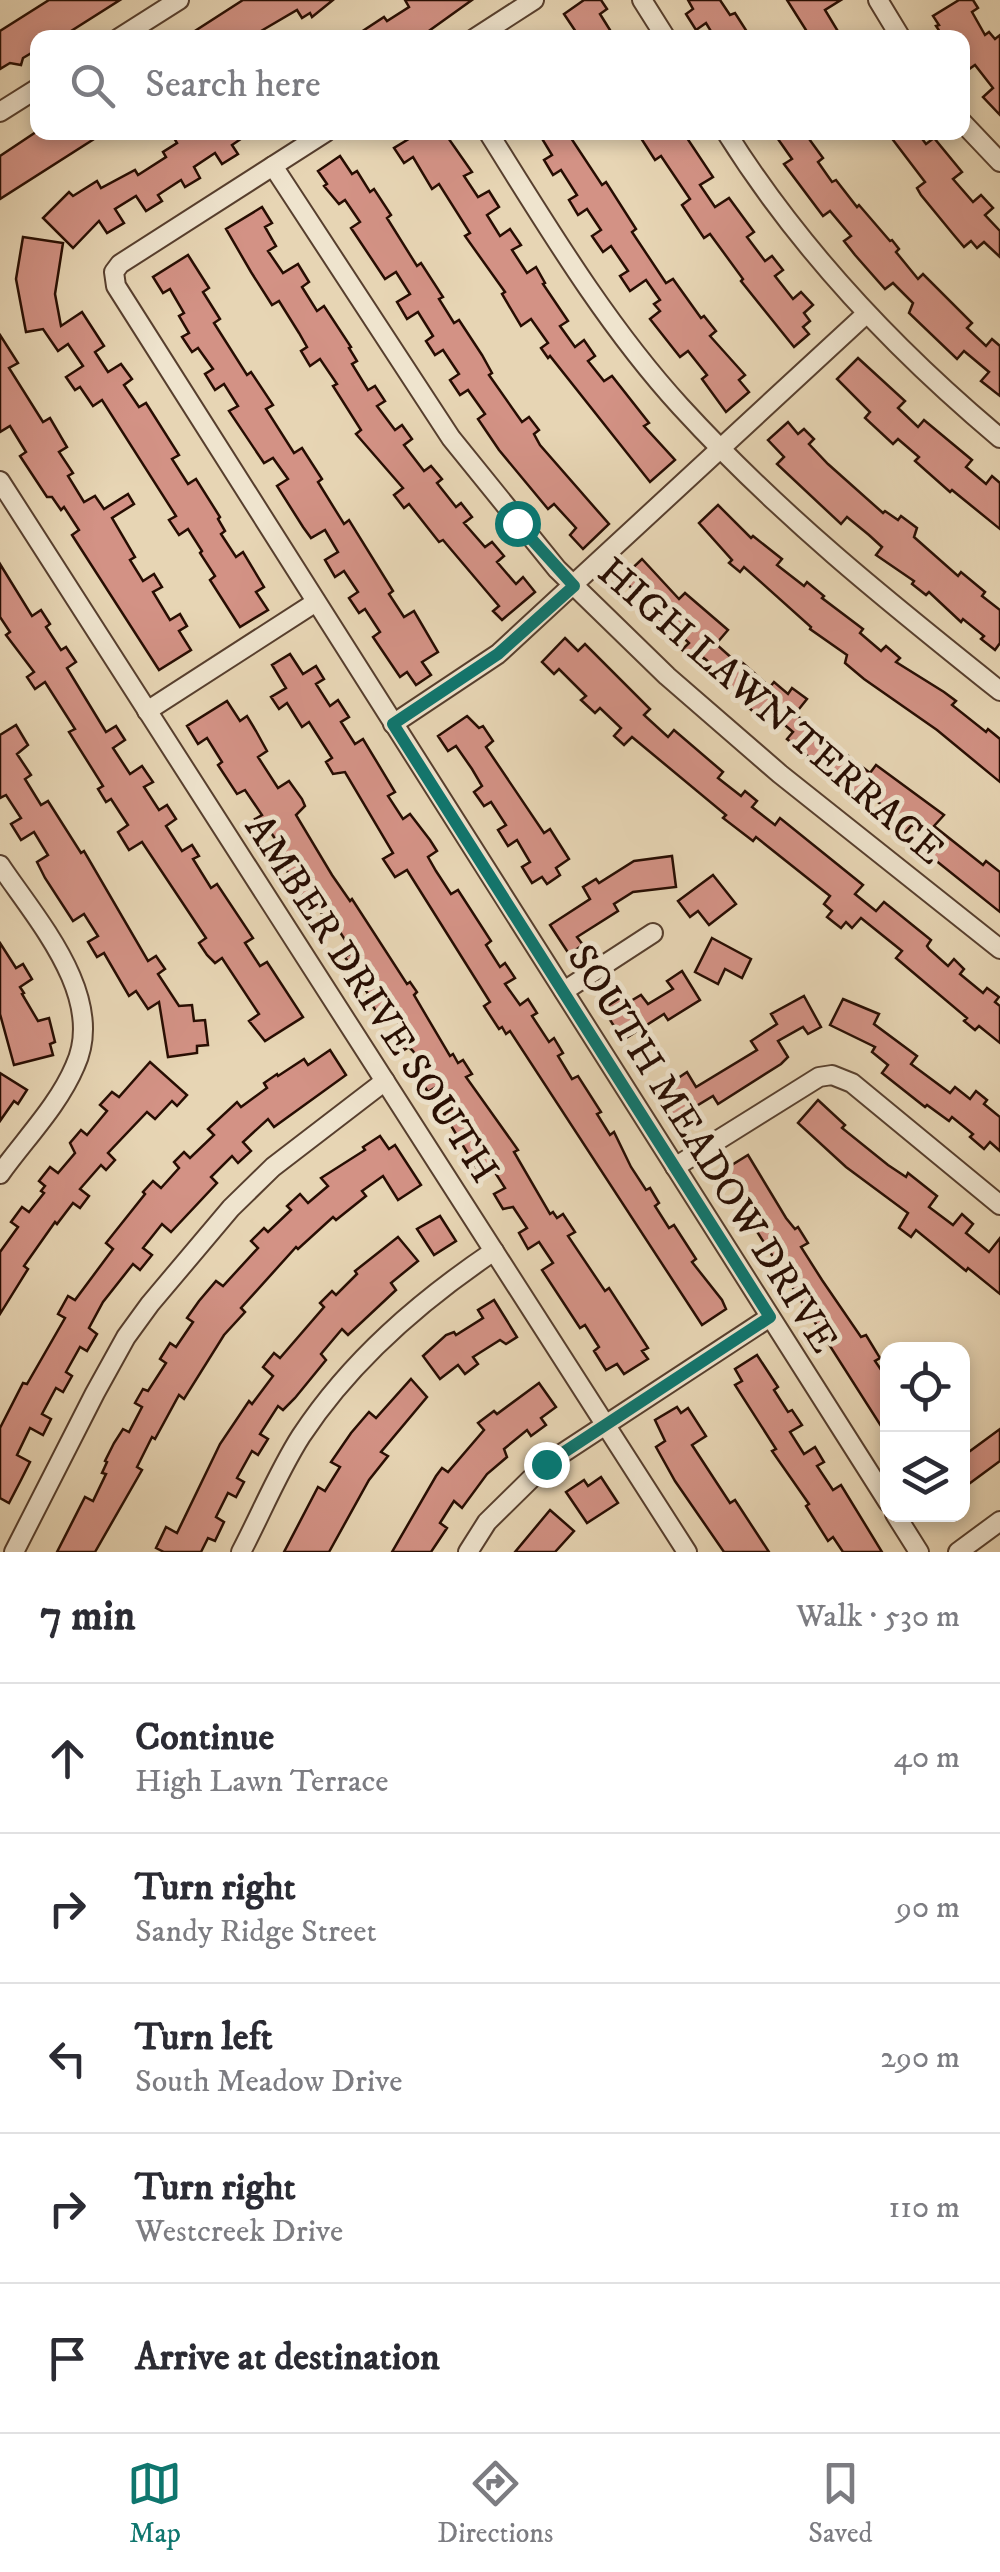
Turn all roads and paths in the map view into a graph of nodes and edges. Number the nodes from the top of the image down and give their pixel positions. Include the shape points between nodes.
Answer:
1 (179, 0) edge
2 (534, 0) edge
3 (642, 0) edge
4 (886, 3) edge
5 (132, 30) edge
6 (488, 30) edge
7 (661, 30) edge
8 (898, 30) edge
9 (30, 93) edge
10 (0, 112) edge
11 (970, 130) edge
12 (314, 140) edge
13 (493, 140) edge
14 (731, 140) edge
15 (1000, 162) edge
16 (273, 166) junction
17 (866, 314) junction
18 (1000, 438) edge
19 (722, 448) junction
20 (0, 481) edge
21 (574, 586) junction
22 (316, 602) junction
23 (1000, 691) edge
24 (146, 711) junction
25 (393, 724) junction
26 (0, 865) edge
27 (653, 933) dead end
28 (1000, 949) edge
29 (564, 991) junction
30 (385, 1081) junction
31 (675, 1167) junction
32 (0, 1174) edge
33 (1000, 1205) edge
34 (494, 1250) junction
35 (770, 1317) junction
36 (605, 1424) junction
37 (880, 1489) edge
38 (901, 1522) edge
39 (1000, 1522) edge
40 (14, 1552) edge
41 (241, 1552) edge
42 (468, 1552) edge
43 (687, 1552) edge
44 (919, 1552) edge
45 (958, 1552) edge

1 - 5 street
2 - 6 street
3 - 7 street
4 - 8 street
9 - 10 street
11 - 15 street
12 - 16 street
13 - 19 street via 597,301 678,405
14 - 17 street via 780,214
16 - 21 street, HIGH LAWN TERRACE via 451,438
16 - 22 street, SOUTH MEADOW DRIVE via 114,272 116,286
17 - 18 street
17 - 19 street
19 - 21 street
19 - 23 street via 848,570
20 - 24 street, AMBER DRIVE SOUTH
21 - 25 street via 498,654
21 - 28 street, HIGH LAWN TERRACE via 780,774
22 - 24 street
22 - 25 street, SOUTH MEADOW DRIVE
24 - 30 street, AMBER DRIVE SOUTH
25 - 29 street, SOUTH MEADOW DRIVE
26 - 32 street via 72,980 84,1022 75,1067
27 - 29 street
29 - 31 street, SOUTH MEADOW DRIVE
30 - 34 street, AMBER DRIVE SOUTH
30 - 40 street via 273,1167 150,1304 94,1393
31 - 33 street via 790,1092 832,1076 852,1083
31 - 35 street, SOUTH MEADOW DRIVE
34 - 36 street, AMBER DRIVE SOUTH
34 - 41 street via 420,1303 331,1394 299,1439
35 - 36 street
35 - 37 street, SOUTH MEADOW DRIVE
36 - 42 street via 506,1500
36 - 43 street, AMBER DRIVE SOUTH
38 - 44 street
39 - 45 street

